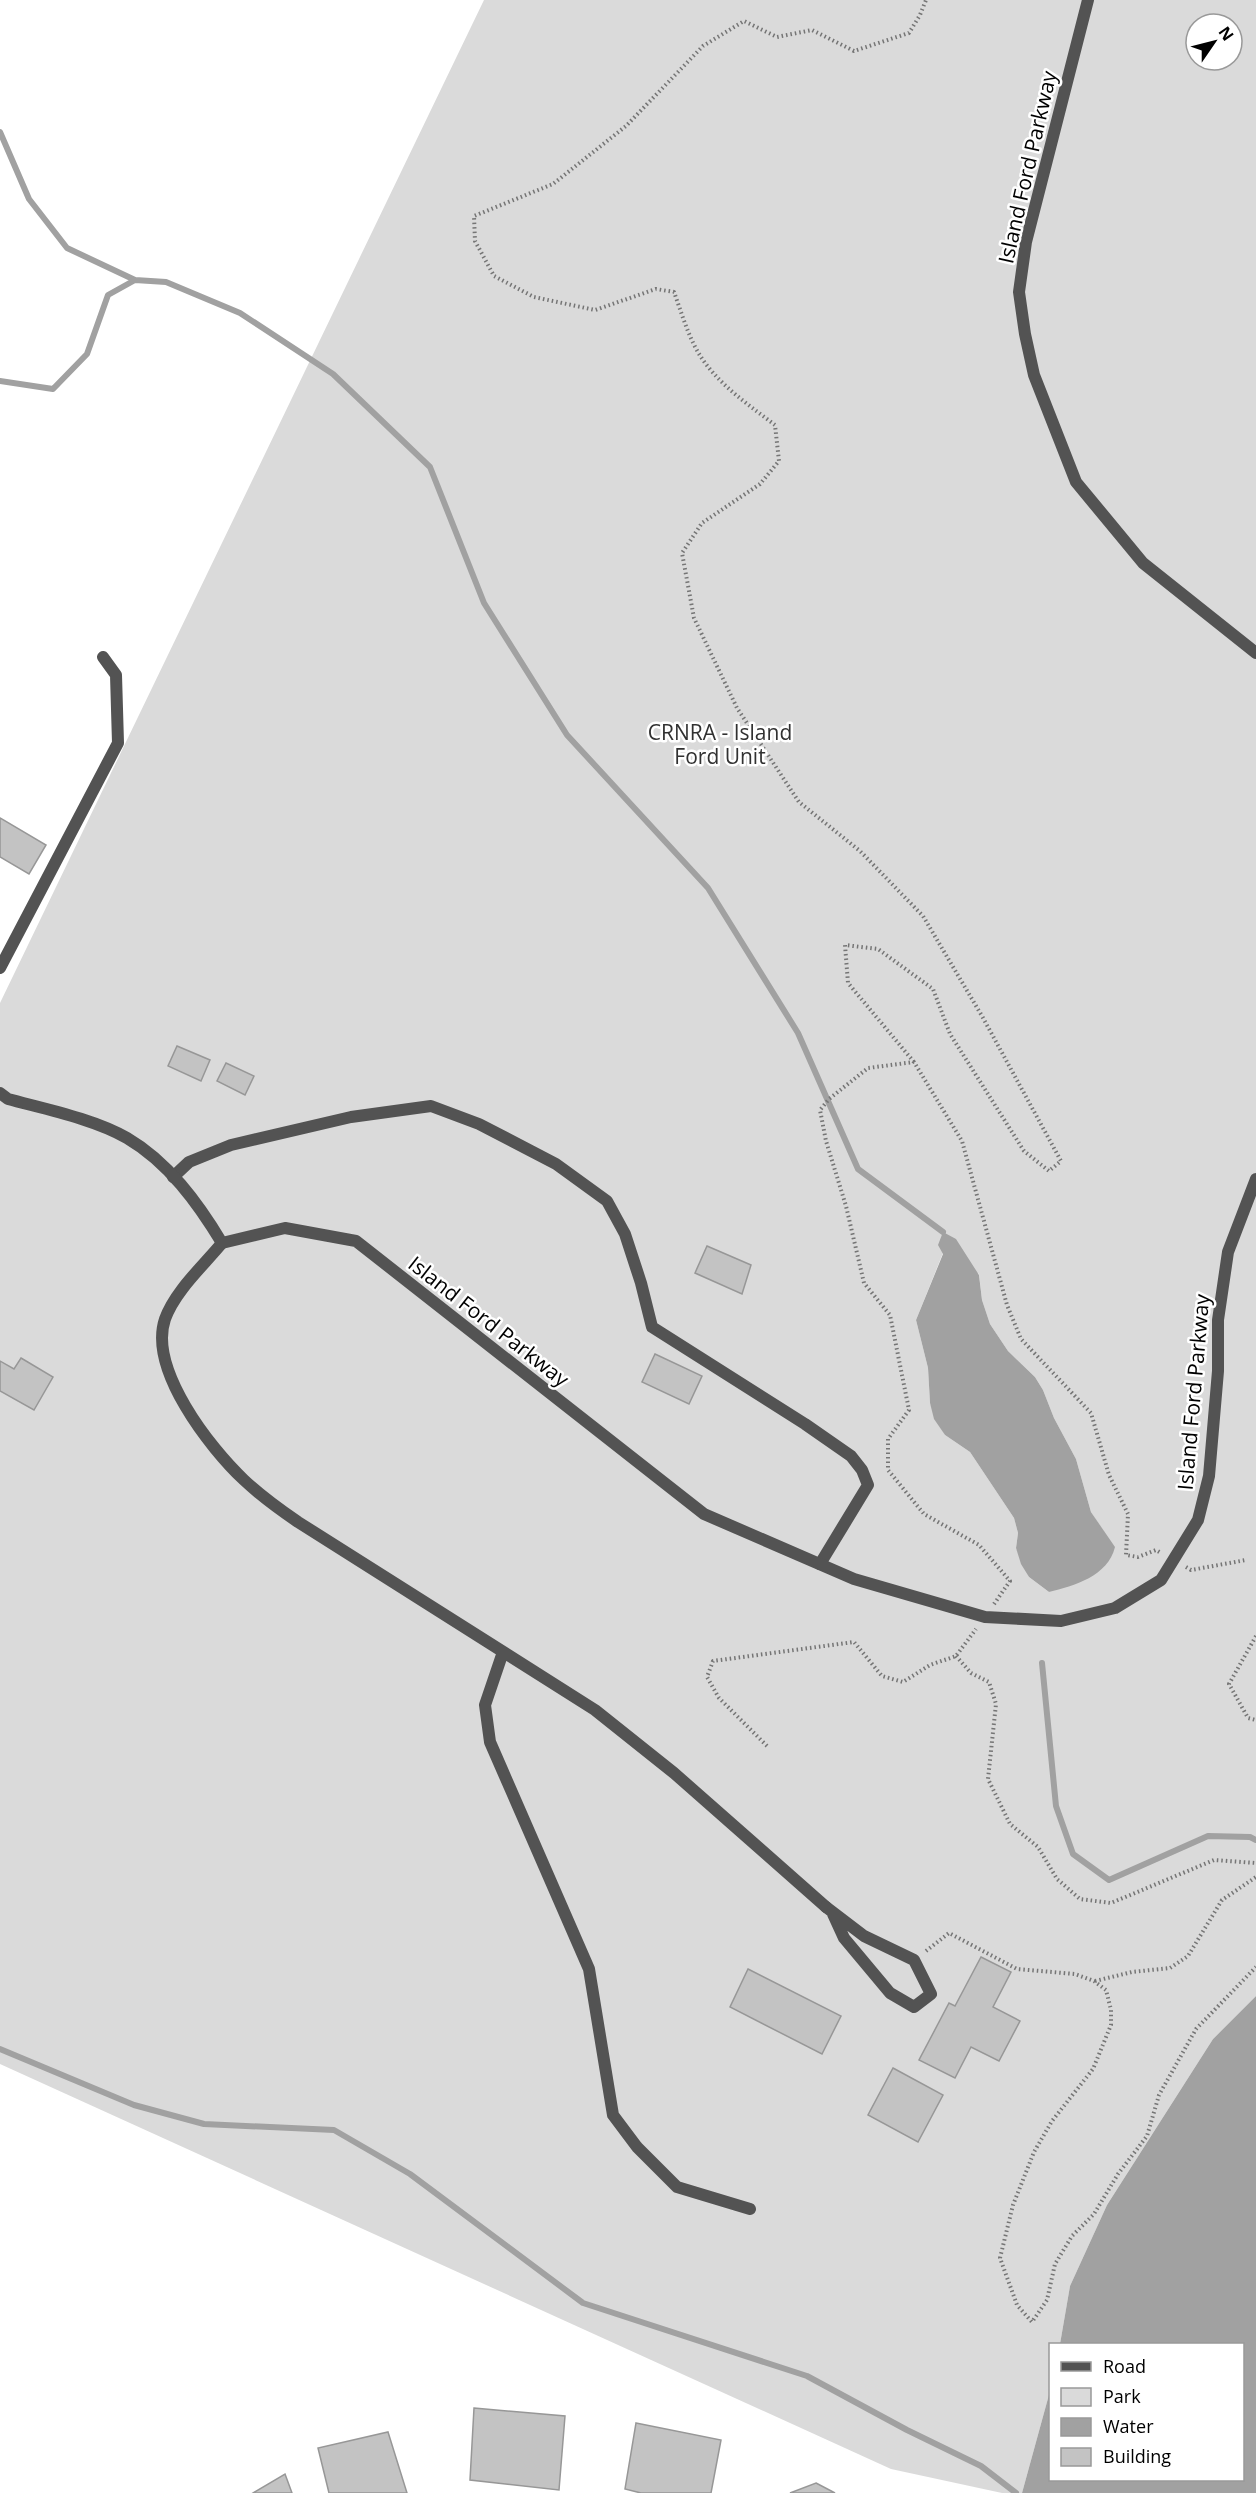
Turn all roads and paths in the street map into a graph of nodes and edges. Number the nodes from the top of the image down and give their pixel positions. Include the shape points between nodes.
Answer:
1 (926, 0) edge
2 (1088, 0) edge
3 (1256, 653) edge
4 (103, 657) dead end
5 (0, 968) edge
6 (914, 1062) junction
7 (0, 1093) edge
8 (172, 1177) junction
9 (1256, 1179) edge
10 (222, 1243) junction
11 (1173, 1560) junction
12 (1246, 1560) dead end
13 (820, 1564) junction
14 (985, 1617) junction
15 (1256, 1636) edge
16 (503, 1652) junction
17 (956, 1656) junction
18 (1256, 1720) edge
19 (767, 1746) dead end
20 (1256, 1863) edge
21 (1256, 1877) edge
22 (830, 1911) junction
23 (914, 1960) junction
24 (1256, 1967) edge
25 (1094, 1981) junction
26 (750, 2209) dead end

1 - 6 path via 909,33 854,51 812,30 777,37 744,21 703,46 626,126 553,184 474,216 475,241 494,276 534,297 595,310 656,288 674,292 702,360 728,389 776,425 779,462 760,484 702,523 682,553 694,618 736,708 799,802 860,850 923,915 1061,1161 1049,1171 1024,1151 950,1034 933,989 878,948 845,945 848,983
2 - 3 street, Island Ford Parkway via 1026,242 1019,292 1024,334 1035,375 1076,482 1143,563
4 - 5 street via 116,675 118,743
6 - 11 path via 962,1141 1007,1305 1021,1339 1091,1413 1109,1475 1128,1514 1126,1555 1138,1557 1156,1550
6 - 14 path via 868,1068 820,1110 864,1283 890,1315 909,1410 888,1439 888,1470 924,1514 979,1545 1010,1581
7 - 8 street via 8,1099 126,1137
8 - 10 street via 197,1202
8 - 13 street via 189,1162 231,1145 351,1117 431,1106 479,1124 556,1164 607,1201 625,1234 652,1327 805,1424 851,1456 862,1470 868,1485
9 - 11 street, Island Ford Parkway via 1228,1252 1218,1320 1209,1476 1198,1520
10 - 13 street, Island Ford Parkway via 285,1228 356,1241 704,1514
10 - 16 street via 172,1303 164,1321 163,1357 191,1415 215,1448 269,1502
11 - 12 path via 1191,1570
11 - 14 street, Island Ford Parkway via 1161,1580 1115,1608 1061,1621
13 - 14 street, Island Ford Parkway via 854,1579
14 - 17 path
15 - 18 path via 1229,1684 1248,1718
16 - 22 street via 595,1710 674,1773
16 - 26 street via 485,1705 490,1742 589,1969 613,2115 637,2147 677,2187
17 - 19 path via 930,1665 903,1682 882,1676 854,1642 713,1662 707,1677 719,1698
17 - 20 path via 970,1673 989,1682 996,1704 988,1779 1010,1824 1038,1847 1058,1879 1080,1899 1110,1903 1214,1860
21 - 25 path via 1222,1900 1188,1956 1170,1968
22 - 23 street via 864,1936
22 - 23 street via 844,1938 890,1994 914,2007 931,1994
23 - 25 path via 949,1933 1017,1969 1075,1974
24 - 25 path via 1196,2029 1160,2095 1147,2136 1094,2214 1072,2236 1055,2264 1047,2300 1032,2322 1017,2305 1000,2258 1013,2205 1034,2151 1094,2068 1111,2025 1106,1990

